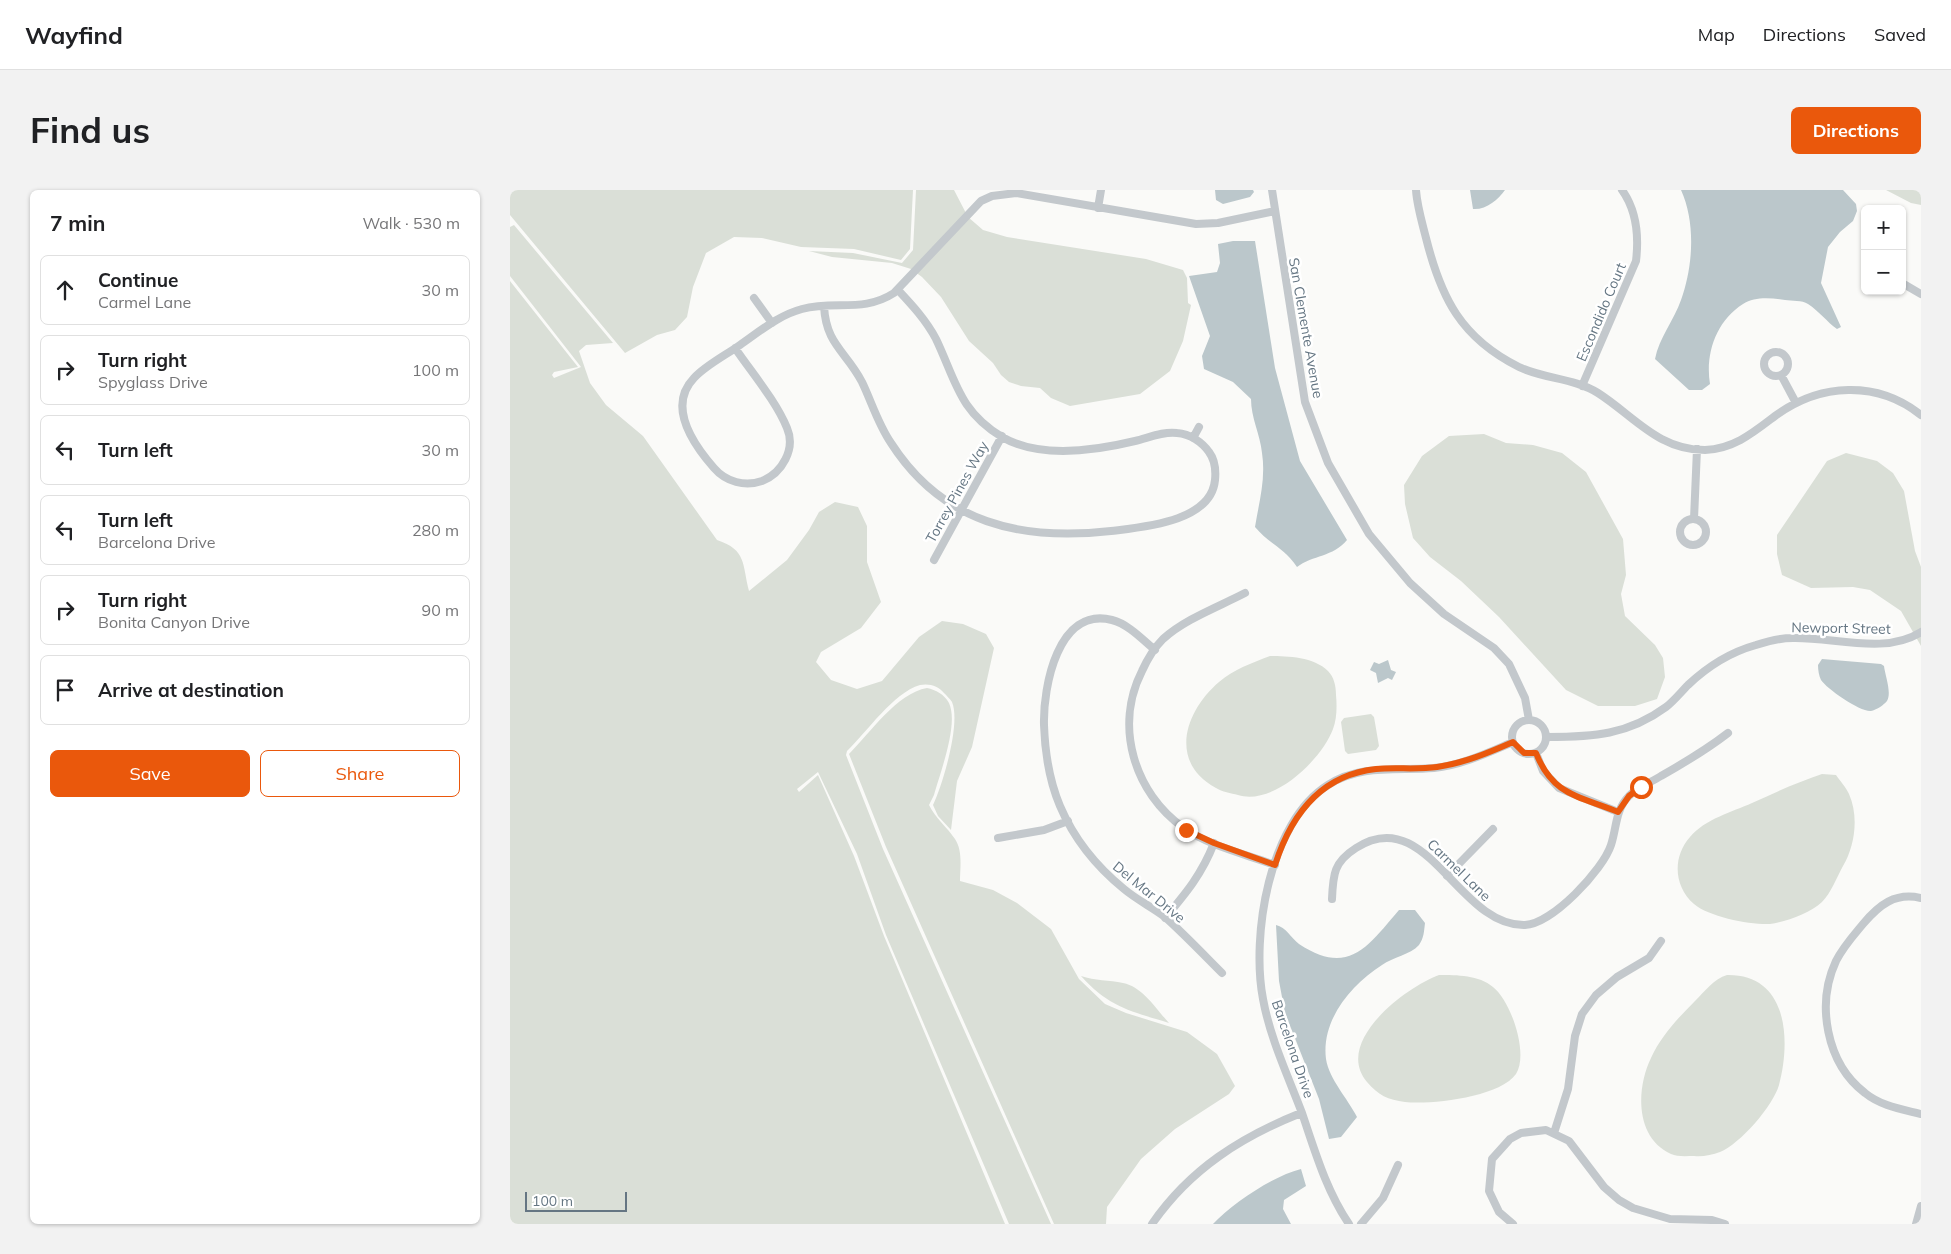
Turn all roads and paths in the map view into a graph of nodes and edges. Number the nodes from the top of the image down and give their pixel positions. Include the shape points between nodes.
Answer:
1 (1102, 190) edge
2 (1272, 190) edge
3 (1416, 190) edge
4 (1622, 190) edge
5 (1010, 192) edge
6 (1098, 208) junction
7 (1275, 211) junction
8 (1906, 285) edge
9 (898, 290) junction
10 (1921, 294) edge
11 (754, 298) dead end
12 (824, 306) junction
13 (772, 323) junction
14 (735, 348) junction
15 (1781, 375) dead end
16 (1582, 386) junction
17 (1796, 403) junction
18 (1921, 403) edge
19 (1918, 413) edge
20 (1198, 427) dead end
21 (1002, 436) junction
22 (1193, 438) junction
23 (1697, 449) junction
24 (962, 510) junction
25 (1694, 519) dead end
26 (934, 560) dead end
27 (1245, 593) dead end
28 (1921, 632) edge
29 (1155, 650) junction
30 (1530, 720) junction
31 (1728, 733) dead end
32 (1547, 737) junction
33 (1513, 742) junction
34 (1536, 753) junction
35 (1618, 812) junction
36 (1068, 821) junction
37 (1493, 829) dead end
38 (998, 838) dead end
39 (1214, 843) junction
40 (1275, 865) junction
41 (1447, 876) junction
42 (1921, 898) edge
43 (1332, 899) dead end
44 (1165, 918) junction
45 (1661, 941) dead end
46 (1222, 973) dead end
47 (1301, 1113) junction
48 (1921, 1114) edge
49 (1554, 1133) junction
50 (1398, 1165) dead end
51 (1921, 1206) edge
52 (1662, 1221) edge
53 (1152, 1224) edge
54 (1349, 1224) edge
55 (1361, 1224) edge
56 (1514, 1224) edge
57 (1725, 1224) edge
58 (1916, 1224) edge

1 - 6 street
2 - 7 street, San Clemente Avenue
3 - 16 street via 1416,202 1442,293 1470,331 1492,350 1520,367
4 - 16 street, Escondido Court via 1636,222 1636,261
5 - 6 street
5 - 9 street via 992,196 976,206
6 - 7 street via 1196,224 1225,222
7 - 30 street, San Clemente Avenue via 1305,402 1328,463 1369,534 1410,583 1444,614 1494,648 1509,664 1525,698
8 - 10 street
9 - 12 street via 888,298 869,305
9 - 21 street via 923,317 969,409
11 - 13 street
12 - 13 street via 800,309
12 - 24 street via 826,329 859,377 892,445 919,478
13 - 14 street
14 - 14 street via 781,417 790,438 781,468 753,483 732,482 714,468 686,426 682,413 685,392 695,376
15 - 17 street
16 - 23 street via 1598,393 1651,435
17 - 19 street via 1832,390 1870,391 1905,403
17 - 23 street via 1745,439 1714,449
18 - 19 street
20 - 22 street
21 - 22 street via 1025,446 1046,450 1103,448 1176,432
21 - 24 street, Torrey Pines Way
22 - 24 street via 1213,457 1215,483 1210,497 1188,515 1148,526 1063,535 1020,531
23 - 25 street
24 - 26 street, Torrey Pines Way
27 - 29 street via 1186,623
28 - 32 street, Newport Street via 1891,642 1793,638 1738,650 1704,671 1668,705 1629,728 1599,736
29 - 36 street, Del Mar Drive via 1128,627 1100,618 1077,625 1060,647 1046,688 1044,722 1048,768 1060,807
29 - 39 street via 1138,678 1131,700 1128,725 1136,767 1146,788 1170,818 1186,830
30 - 32 street via 1543,726
30 - 33 street via 1523,720 1514,728
31 - 35 street, Carmel Lane via 1707,749 1641,787 1629,796
32 - 34 street via 1545,745
33 - 34 street via 1524,753
33 - 40 street, Barcelona Drive via 1463,762 1435,768 1376,769 1339,778 1317,792 1303,809 1289,831
34 - 35 street via 1543,771 1558,788
35 - 41 street, Carmel Lane via 1606,856 1552,915 1540,920 1526,925 1503,922 1486,913
36 - 38 street via 1044,830
36 - 44 street, Del Mar Drive via 1089,856 1105,872
37 - 41 street
39 - 40 street
39 - 44 street via 1197,880
40 - 47 street, Barcelona Drive via 1265,893 1261,920 1260,975 1272,1032
41 - 43 street, Carmel Lane via 1419,848 1397,838 1376,839 1358,846 1337,865
42 - 48 street via 1894,898 1882,903 1843,947 1830,976 1826,1011 1835,1056 1850,1079 1886,1106
44 - 46 street, Del Mar Drive
45 - 49 street via 1649,958 1617,977 1596,995 1582,1014 1575,1036 1568,1089
47 - 53 street via 1251,1135 1212,1159 1169,1201
47 - 54 street, Barcelona Drive via 1325,1179
49 - 52 street via 1579,1151 1592,1173 1619,1200
49 - 56 street via 1546,1130 1521,1133 1510,1139 1492,1159 1490,1191 1499,1212
50 - 55 street via 1383,1198
51 - 58 street
52 - 57 street via 1712,1220

